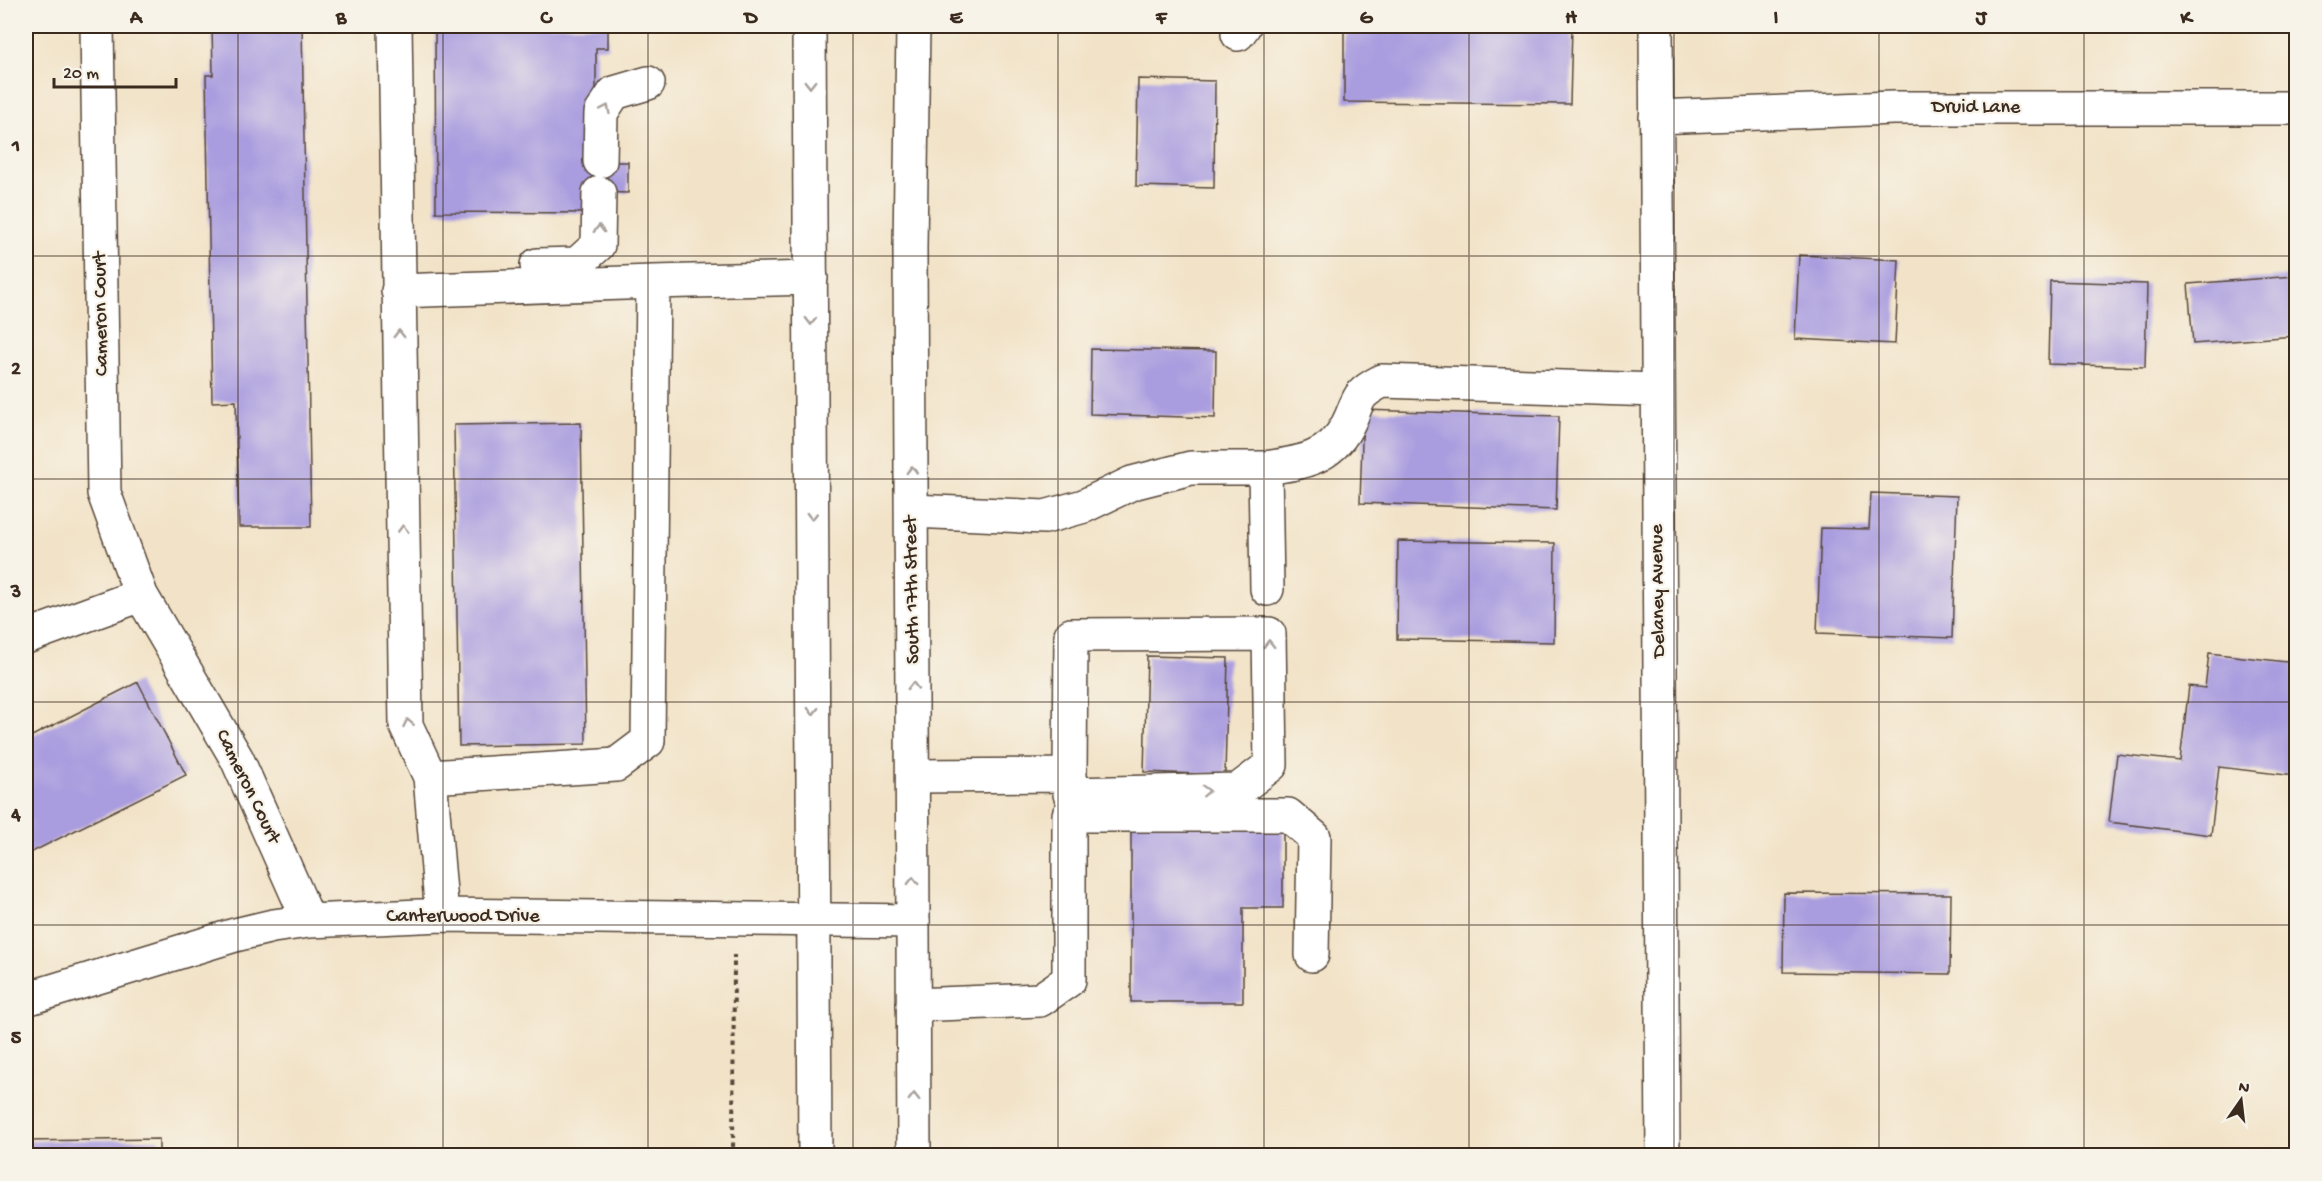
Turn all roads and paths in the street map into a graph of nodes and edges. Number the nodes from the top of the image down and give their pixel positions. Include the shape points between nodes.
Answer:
1 (97, 26) edge
2 (395, 26) edge
3 (809, 26) edge
4 (913, 26) edge
5 (1656, 26) edge
6 (648, 83) dead end
7 (2296, 108) edge
8 (1656, 117) junction
9 (811, 278) junction
10 (653, 282) junction
11 (464, 288) junction
12 (398, 291) junction
13 (1657, 390) junction
14 (1265, 468) junction
15 (912, 511) junction
16 (1267, 589) dead end
17 (141, 595) junction
18 (26, 637) edge
19 (1070, 775) junction
20 (913, 776) junction
21 (430, 777) junction
22 (442, 915) junction
23 (814, 920) junction
24 (309, 921) junction
25 (913, 921) junction
26 (734, 954) dead end
27 (1312, 955) dead end
28 (26, 999) edge
29 (913, 1005) junction
30 (733, 1155) edge
31 (815, 1155) edge
32 (914, 1155) edge
33 (1663, 1155) edge

1 - 17 street, Cameron Court via 104,493
2 - 12 street
3 -> 9 street
15 -> 4 street, South 17th Street
5 - 8 street, Delaney Avenue
11 -> 6 street via 500,266 577,264 598,245 601,113 614,93
7 - 8 street, Druid Lane via 1893,108
8 - 13 street, Delaney Avenue
9 - 10 street
9 -> 23 street
10 - 11 street
10 - 21 street via 648,741 616,765
11 - 12 street
21 -> 12 street via 406,725
13 - 14 street via 1382,381 1362,391 1346,428 1330,448 1305,462
13 - 33 street, Delaney Avenue
14 - 15 street via 1191,468 1132,483 1084,506 1045,517
14 - 16 street
20 -> 15 street, South 17th Street
17 - 18 street
17 - 24 street, Cameron Court via 237,759
19 -> 19 street via 1070,794 1238,790 1271,765 1269,634 1071,635
19 - 20 street
25 -> 20 street, South 17th Street
21 - 22 street
22 - 23 street, Canterwood Drive
22 - 24 street, Canterwood Drive
23 - 25 street, Canterwood Drive
23 - 31 street
24 - 28 street, Canterwood Drive via 235,935
25 - 29 street, South 17th Street
26 - 30 path
27 - 29 street via 1314,837 1288,815 1069,815 1069,980 1040,1000
32 -> 29 street, South 17th Street

